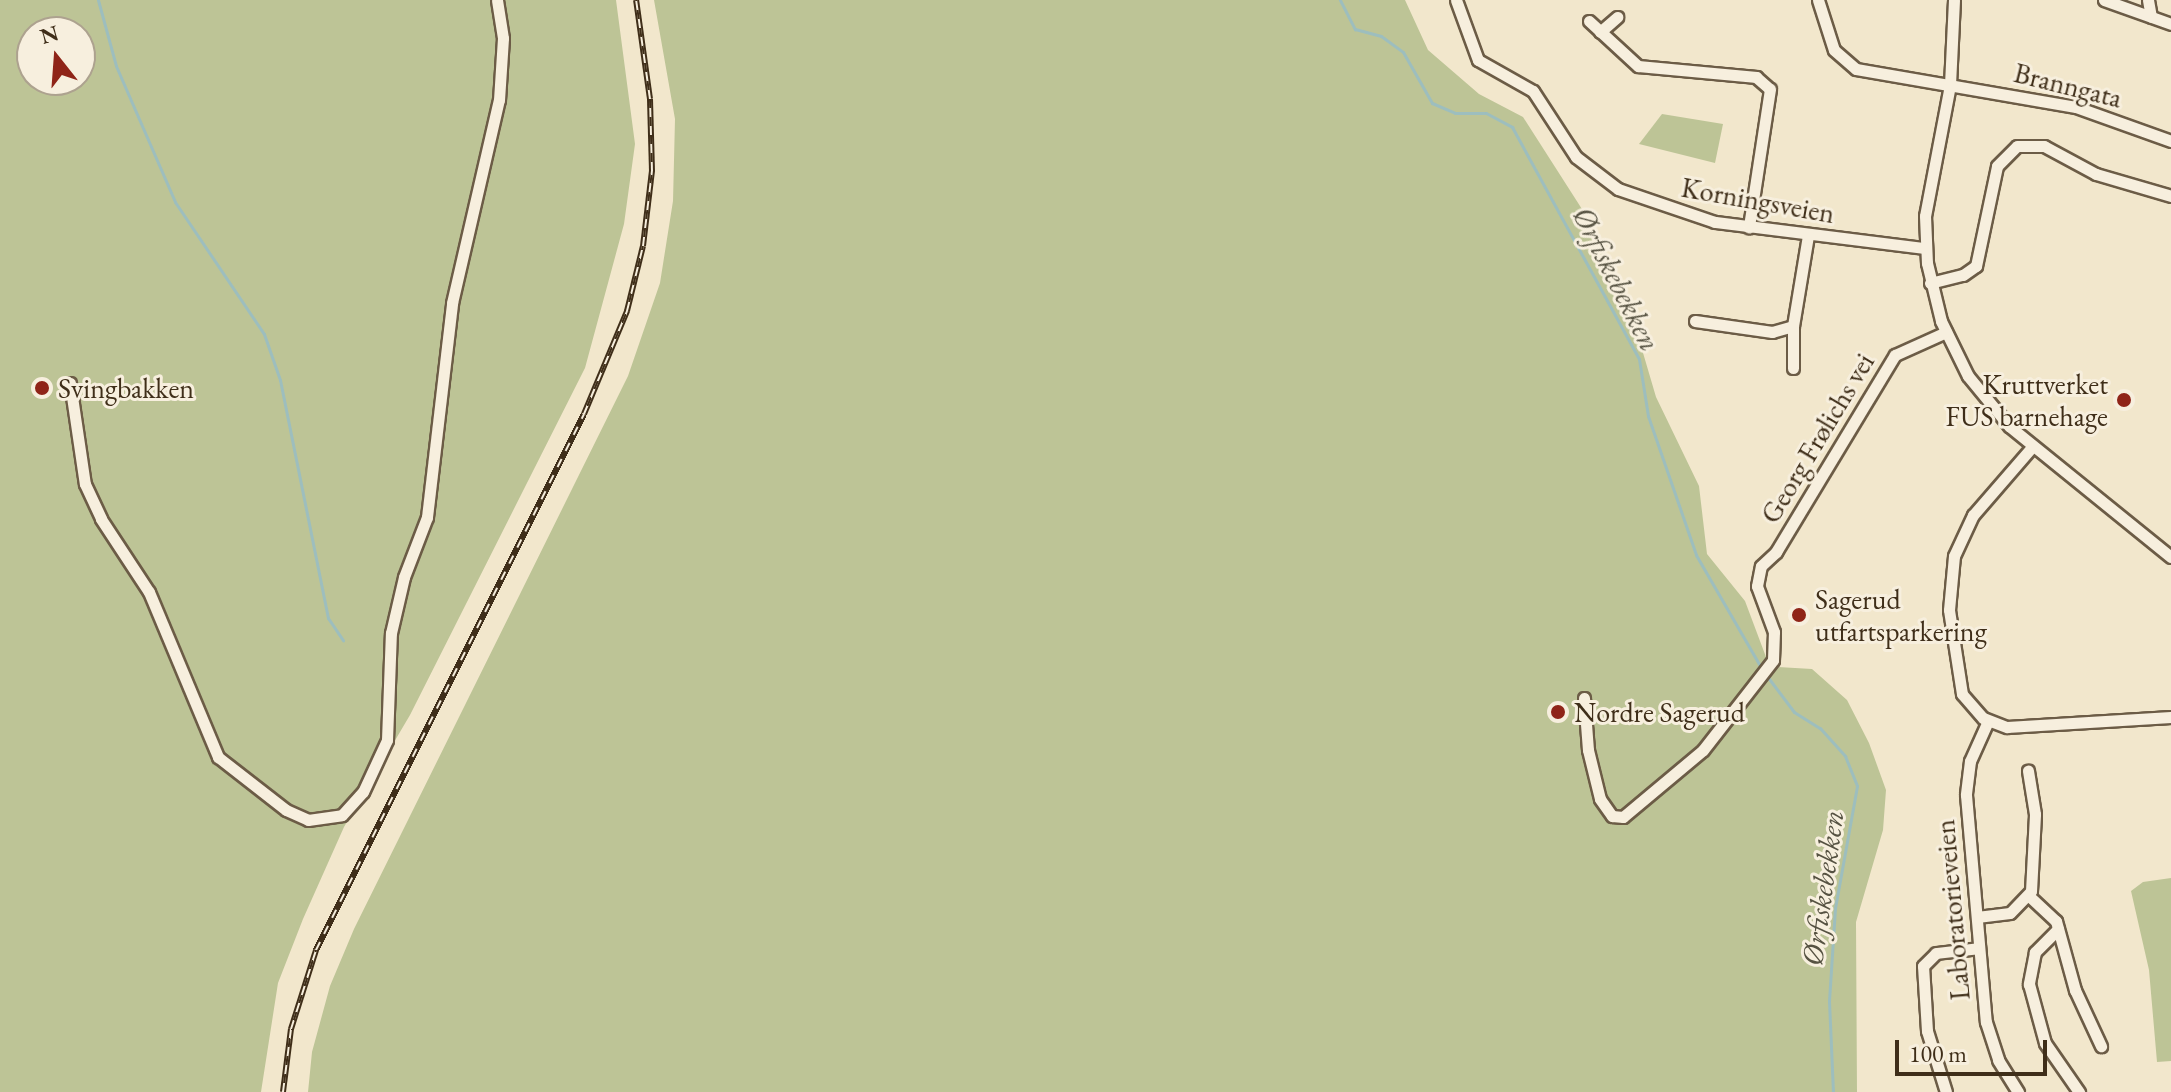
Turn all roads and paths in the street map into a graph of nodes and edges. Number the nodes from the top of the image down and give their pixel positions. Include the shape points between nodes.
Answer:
1 (497, 0) edge
2 (1456, 0) edge
3 (1818, 0) edge
4 (1954, 0) edge
5 (2104, 0) edge
6 (2148, 0) edge
7 (1617, 17) dead end
8 (2151, 17) junction
9 (1589, 21) dead end
10 (2171, 24) edge
11 (1600, 32) junction
12 (1950, 85) junction
13 (2171, 141) edge
14 (2171, 196) edge
15 (1749, 227) junction
16 (1808, 235) junction
17 (1925, 248) junction
18 (1930, 283) junction
19 (1695, 321) dead end
20 (1793, 326) junction
21 (1946, 332) junction
22 (1793, 368) dead end
23 (70, 383) dead end
24 (2032, 447) junction
25 (2171, 557) edge
26 (1584, 698) dead end
27 (2171, 717) edge
28 (1988, 721) junction
29 (2028, 771) dead end
30 (2029, 896) junction
31 (1977, 917) junction
32 (2058, 929) junction
33 (1979, 948) junction
34 (2101, 1046) dead end
35 (1946, 1092) edge
36 (2018, 1092) edge
37 (2079, 1092) edge

1 - 23 street via 503,38 499,100 452,303 427,517 404,577 391,633 387,740 363,792 342,815 308,820 286,810 218,757 149,592 101,519 85,484
2 - 15 street, Korningsveien via 1466,35 1485,66 1517,80 1543,102 1562,138 1593,174 1651,204
3 - 12 street, Branngata via 1830,42 1848,65
4 - 12 street
5 - 8 street
6 - 8 street
7 - 11 street
8 - 10 street
9 - 11 street
11 - 15 street via 1638,66 1756,77 1770,89
12 - 13 street, Branngata via 2076,107
12 - 17 street via 1927,190
14 - 18 street via 2096,174 2044,146 2017,146 1997,166 1976,266
15 - 16 street, Korningsveien
16 - 17 street, Korningsveien
16 - 20 street
17 - 18 street
18 - 21 street
19 - 20 street via 1772,332
20 - 22 street
21 - 24 street via 1980,393
21 - 26 street, Georg Frølichs vei via 1895,355 1776,552 1764,561 1757,581 1775,637 1773,660 1703,750 1623,817 1612,816 1600,799 1588,750
24 - 25 street
24 - 28 street via 1973,515 1949,578 1956,679 1970,706
27 - 28 street via 2024,727
28 - 31 street, Laboratorieveien via 1966,779
29 - 30 street via 2035,819
30 - 31 street via 2010,913
30 - 32 street via 2047,908
31 - 33 street, Laboratorieveien
32 - 34 street via 2075,990
32 - 37 street via 2035,952 2029,984 2045,1043
33 - 35 street via 1936,953 1923,966 1927,1031
33 - 36 street, Laboratorieveien via 1989,1033

